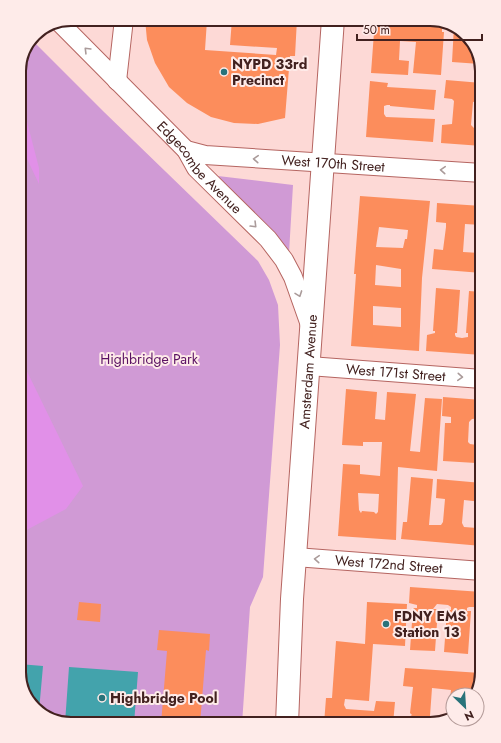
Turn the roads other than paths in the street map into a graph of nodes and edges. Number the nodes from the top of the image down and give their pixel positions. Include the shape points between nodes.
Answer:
1 (63, 26) edge
2 (123, 26) edge
3 (333, 26) edge
4 (118, 81) junction
5 (186, 150) junction
6 (323, 162) junction
7 (475, 173) edge
8 (312, 329) junction
9 (309, 366) junction
10 (475, 378) edge
11 (295, 558) junction
12 (475, 571) edge
13 (287, 717) edge

4 -> 1 street, Edgecombe Avenue
2 - 4 street
3 - 6 main road, Amsterdam Avenue
4 - 5 street, Edgecombe Avenue
6 -> 5 street, West 170th Street via 205,155
5 -> 8 street, Edgecombe Avenue via 196,168 268,239 284,260
7 -> 6 street, West 170th Street
6 - 8 main road, Amsterdam Avenue
8 - 9 main road, Amsterdam Avenue
9 -> 10 street, West 171st Street
9 - 11 main road, Amsterdam Avenue
12 -> 11 street, West 172nd Street
11 - 13 main road, Amsterdam Avenue

